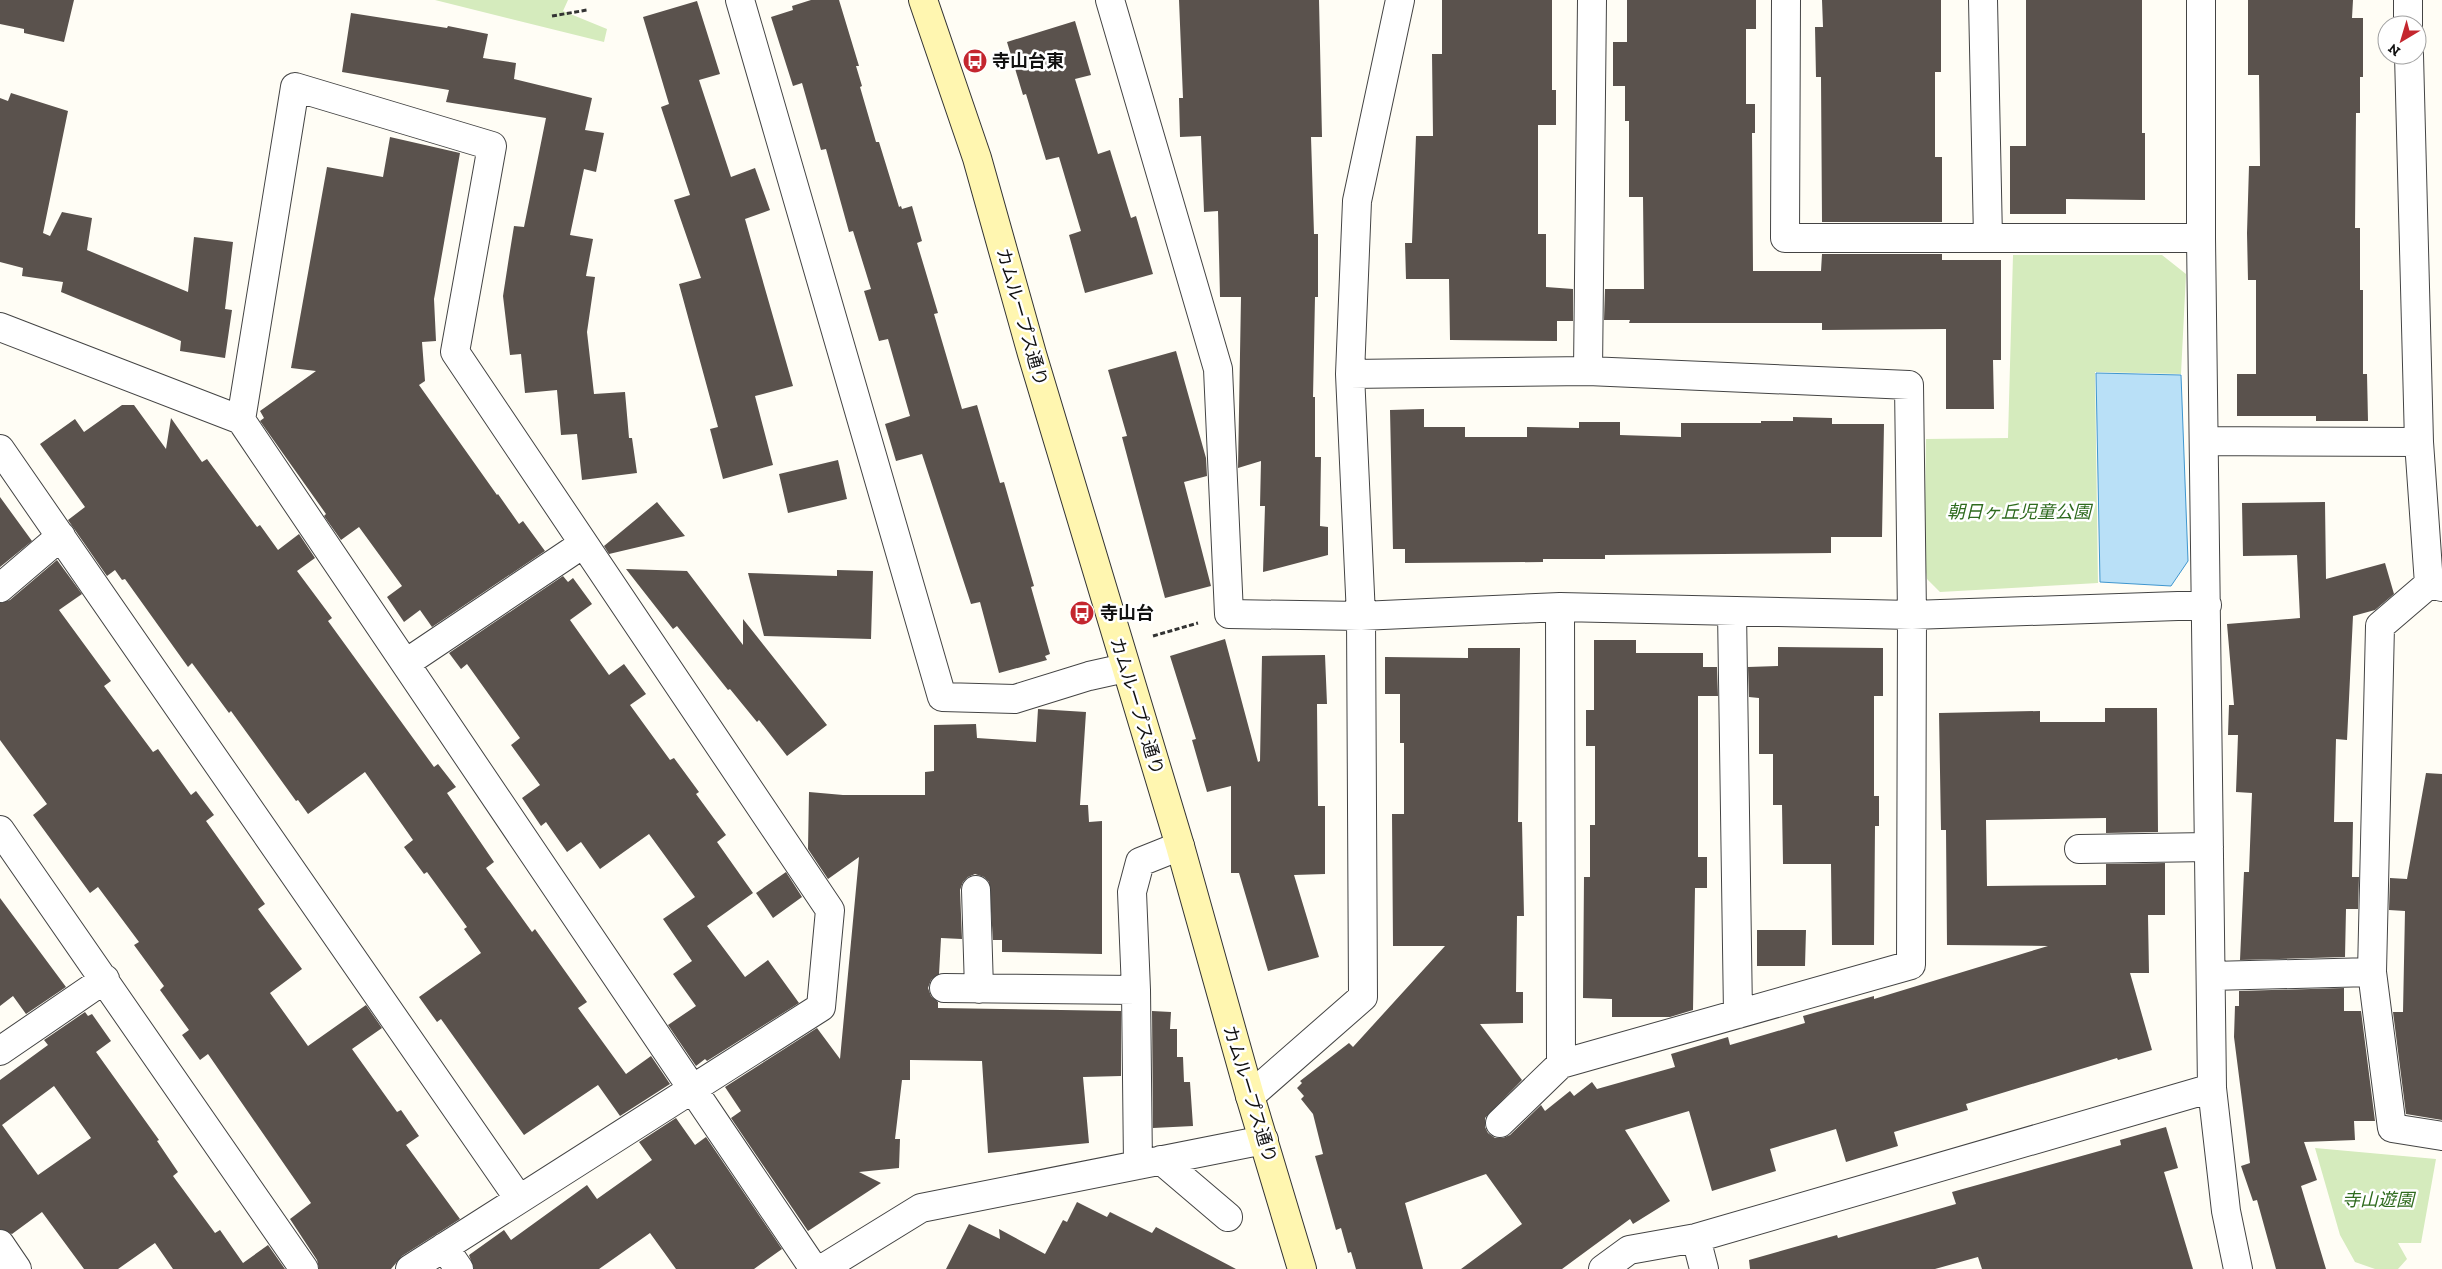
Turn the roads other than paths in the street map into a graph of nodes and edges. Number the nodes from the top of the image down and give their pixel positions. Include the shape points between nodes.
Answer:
1 (740, 0) edge
2 (923, 0) edge
3 (1110, 0) edge
4 (1400, 0) edge
5 (1592, 0) edge
6 (1786, 0) edge
7 (1983, 0) edge
8 (2201, 0) edge
9 (2408, 0) edge
10 (2408, 15) edge
11 (2409, 65) edge
12 (1988, 238) junction
13 (2201, 238) junction
14 (0, 327) edge
15 (1588, 371) junction
16 (1350, 374) junction
17 (241, 420) junction
18 (2204, 441) junction
19 (2419, 442) junction
20 (0, 449) edge
21 (61, 536) junction
22 (583, 544) junction
23 (2436, 585) edge
24 (0, 588) edge
25 (2207, 606) junction
26 (1560, 607) junction
27 (1732, 611) junction
28 (1912, 615) junction
29 (1361, 616) junction
30 (406, 663) junction
31 (1125, 668) junction
32 (0, 830) edge
33 (1180, 846) junction
34 (2209, 847) junction
35 (2079, 849) dead end
36 (976, 890) dead end
37 (2372, 972) junction
38 (2211, 976) junction
39 (105, 979) junction
40 (944, 988) dead end
41 (979, 989) junction
42 (1136, 990) junction
43 (1738, 1014) junction
44 (0, 1051) edge
45 (1560, 1064) junction
46 (2212, 1088) junction
47 (693, 1089) junction
48 (1250, 1096) junction
49 (1500, 1123) dead end
50 (2442, 1136) edge
51 (1264, 1140) junction
52 (1149, 1163) junction
53 (519, 1199) junction
54 (1228, 1217) dead end
55 (1696, 1238) junction
56 (0, 1244) edge
57 (451, 1258) edge
58 (839, 1265) edge
59 (17, 1269) edge
60 (304, 1269) edge
61 (410, 1269) edge
62 (814, 1269) edge
63 (1302, 1269) edge
64 (1603, 1269) edge
65 (1704, 1269) edge
66 (2238, 1269) edge

1 - 31 street via 942,697 1015,700
2 - 31 street, カムループス通り via 977,158
3 - 29 street via 1218,369 1229,614
4 - 16 street via 1357,201
5 - 15 street
6 - 12 street via 1785,238
7 - 12 street
8 - 13 street
9 - 10 street
11 - 19 street
12 - 13 street
13 - 18 street
14 - 17 street
15 - 16 street
15 - 28 street via 1909,385
16 - 29 street
17 - 22 street via 295,87 492,146 455,352
17 - 30 street
18 - 19 street
18 - 25 street
19 - 23 street
20 - 21 street
21 - 24 street
21 - 53 street
22 - 30 street
22 - 47 street via 830,910 821,1007
23 - 37 street via 2380,626
25 - 28 street
25 - 34 street
26 - 27 street
26 - 29 street
26 - 45 street
27 - 28 street
27 - 43 street
28 - 43 street via 1911,965
29 - 48 street via 1363,997
30 - 47 street
31 - 33 street, カムループス通り
32 - 39 street
33 - 42 street via 1140,862 1132,892
33 - 48 street, カムループス通り
34 - 35 street
34 - 38 street
36 - 41 street
37 - 38 street
37 - 50 street via 2392,1128
38 - 46 street
39 - 44 street
39 - 60 street
40 - 41 street
41 - 42 street
42 - 52 street
43 - 45 street
45 - 49 street
46 - 55 street
46 - 66 street via 2226,1211
47 - 53 street
47 - 62 street
48 - 51 street, カムループス通り
51 - 52 street
51 - 63 street, カムループス通り
52 - 54 street
52 - 58 street via 921,1208
53 - 57 street
55 - 64 street via 1629,1250
55 - 65 street
56 - 59 street
57 - 61 street

